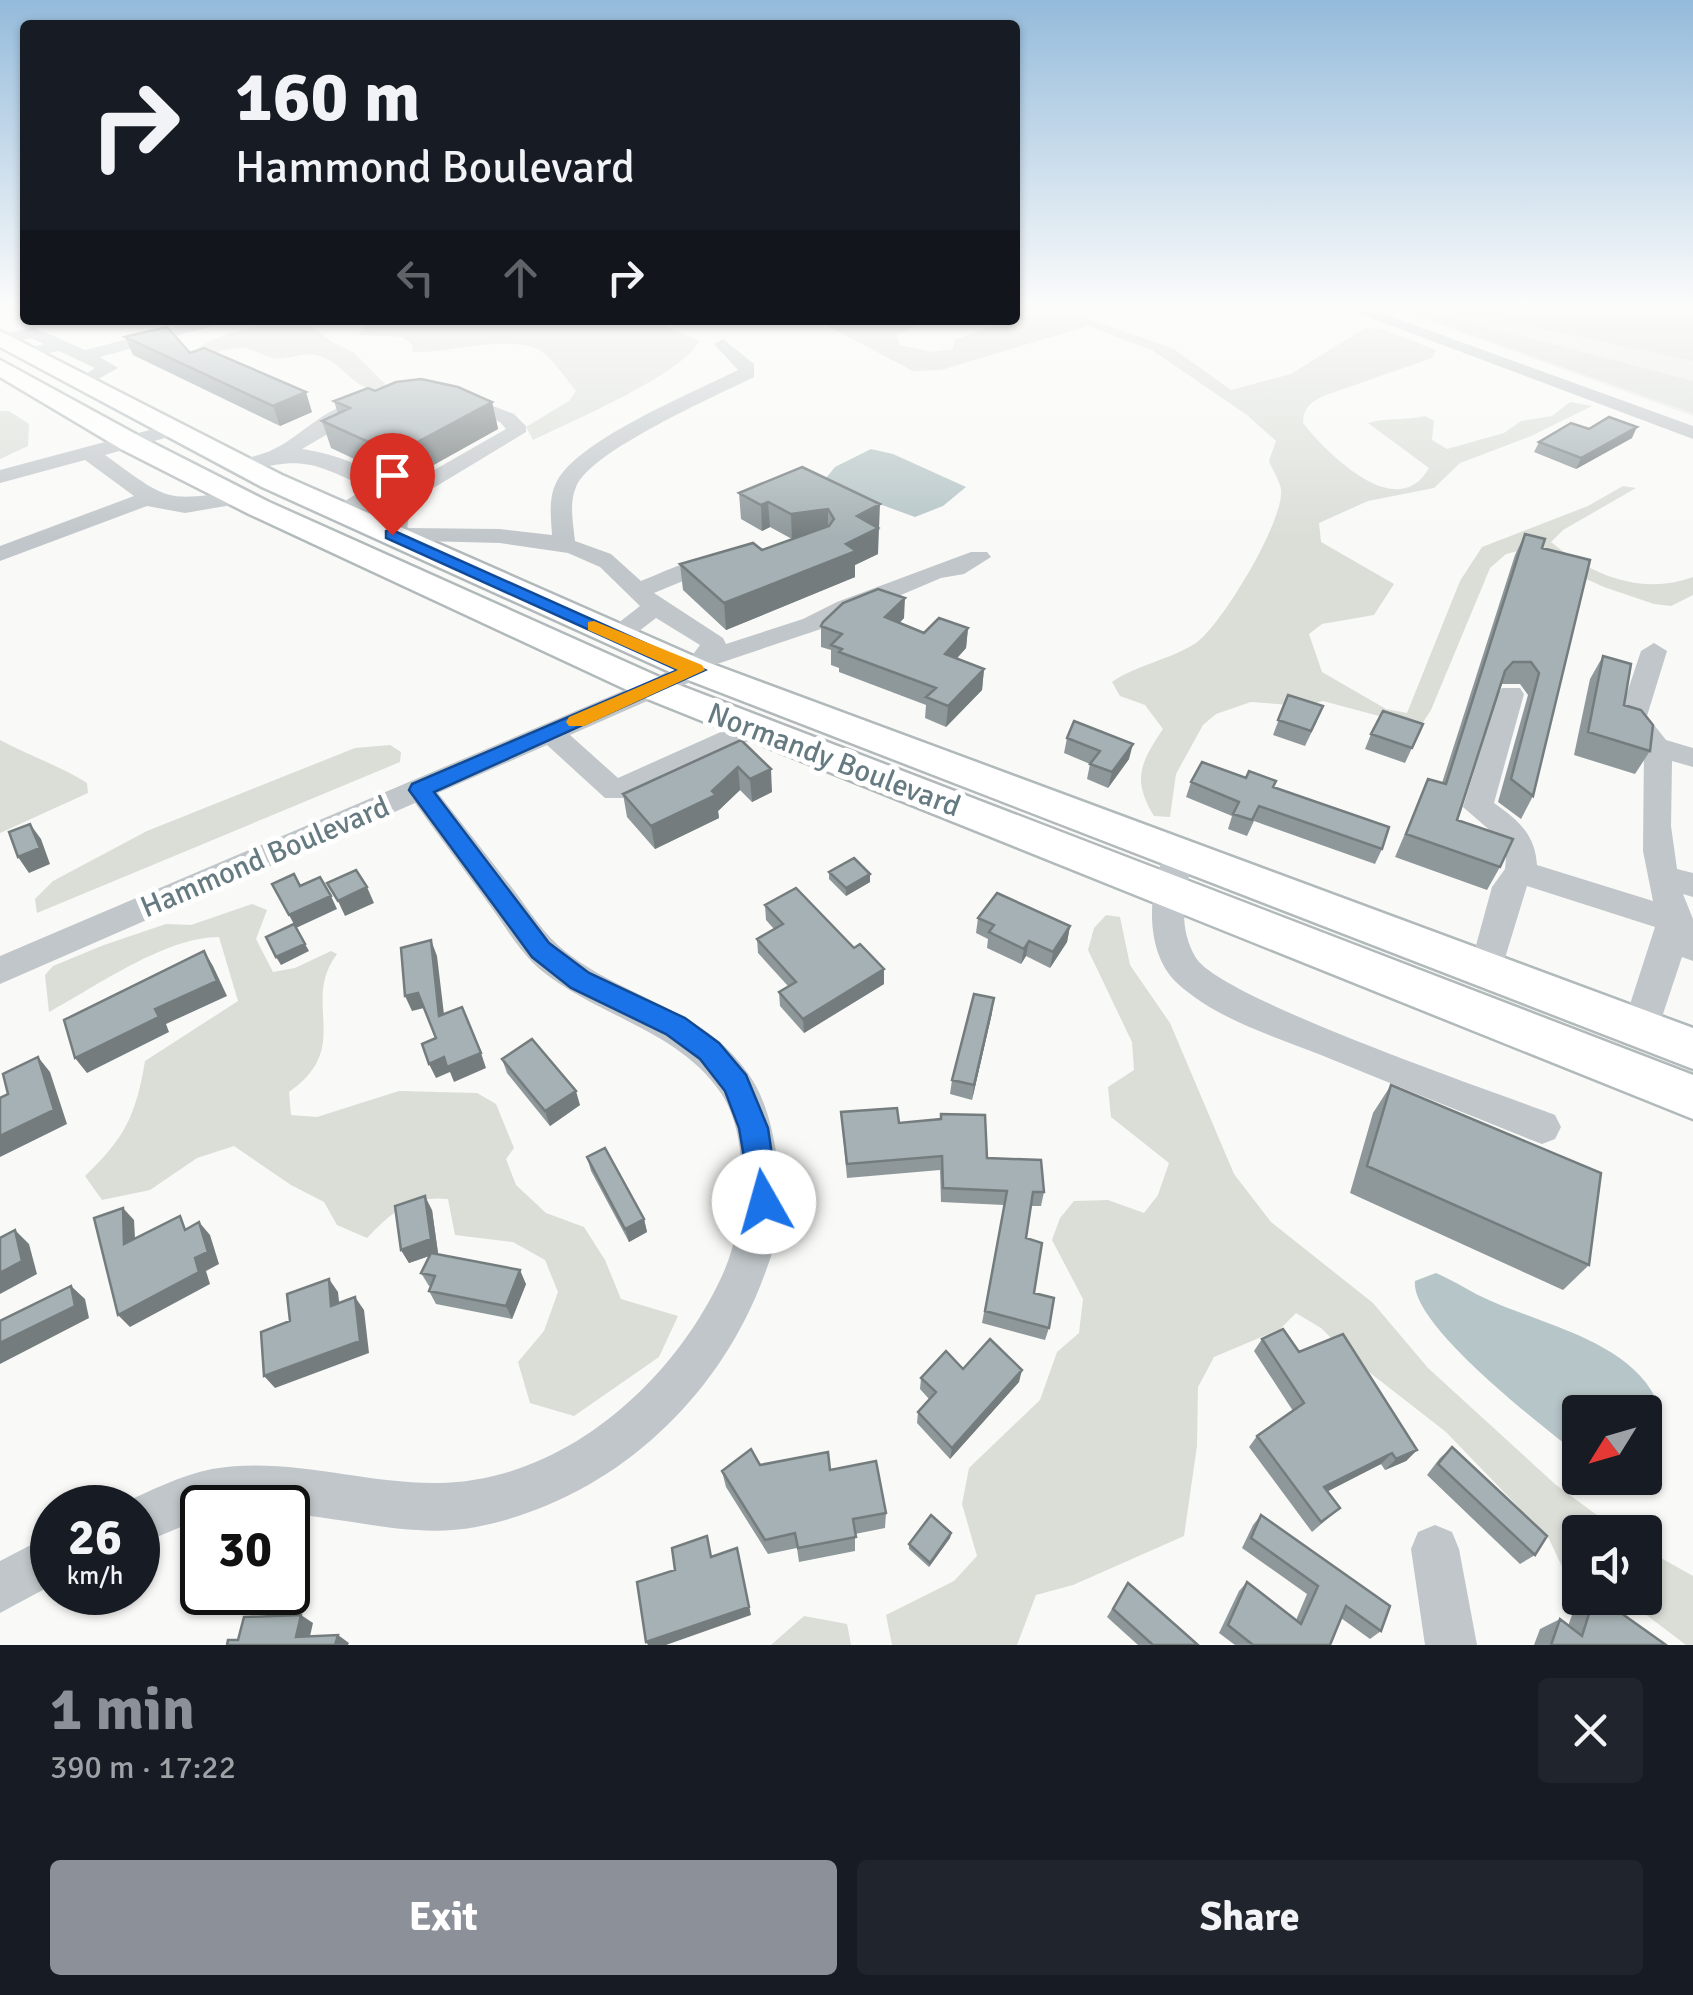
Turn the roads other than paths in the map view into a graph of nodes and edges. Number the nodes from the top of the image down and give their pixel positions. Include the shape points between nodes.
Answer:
1 (55, 385) edge
2 (107, 385) edge
3 (725, 385) edge
4 (1561, 385) edge
5 (442, 394) edge
6 (384, 401) edge
7 (172, 430) junction
8 (1693, 433) edge
9 (130, 442) junction
10 (89, 453) junction
11 (281, 454) junction
12 (0, 477) edge
13 (242, 481) junction
14 (371, 494) junction
15 (150, 498) junction
16 (402, 498) junction
17 (340, 512) junction
18 (392, 535) junction
19 (564, 547) junction
20 (361, 553) junction
21 (0, 554) edge
22 (979, 557) dead end
23 (752, 559) edge
24 (646, 599) junction
25 (617, 636) junction
26 (1654, 652) dead end
27 (698, 665) junction
28 (652, 688) junction
29 (1511, 694) dead end
30 (754, 728) junction
31 (551, 732) junction
32 (1658, 747) junction
33 (1693, 758) edge
34 (420, 790) junction
35 (1521, 872) junction
36 (1174, 873) junction
37 (1661, 877) junction
38 (1693, 885) edge
39 (1673, 920) junction
40 (1693, 948) edge
41 (0, 971) edge
42 (1486, 971) junction
43 (1640, 1029) junction
44 (1693, 1049) edge
45 (1693, 1097) edge
46 (1542, 1127) dead end
47 (160, 1511) edge
48 (1435, 1549) dead end
49 (30, 1571) edge
50 (0, 1588) edge
51 (1451, 1645) edge

1 - 9 main road, Normandy Boulevard
2 - 7 main road, Normandy Boulevard
3 - 19 street via 601,451 569,476 561,501
4 - 8 street
5 - 16 street via 507,418 516,432
6 - 11 street via 337,418
7 - 9 street
7 - 13 main road, Normandy Boulevard
9 - 10 street
9 - 13 main road, Normandy Boulevard
10 - 12 street
10 - 15 street
11 - 13 street
11 - 14 street via 326,460 365,479
13 - 15 street via 186,506
13 - 17 main road, Normandy Boulevard
13 - 20 main road, Normandy Boulevard
14 - 16 street via 387,491
14 - 17 street
15 - 21 street
16 - 18 street
17 - 18 main road, Normandy Boulevard
18 - 19 street via 474,533
18 - 20 main road
18 - 25 main road, Normandy Boulevard
19 - 24 street via 603,559
20 - 28 main road, Normandy Boulevard
22 - 27 street, Hammond Boulevard
23 - 24 street via 689,570
24 - 25 street
24 - 27 street via 714,643
25 - 27 main road, Normandy Boulevard
26 - 32 street via 1633,716
27 - 28 street, Hammond Boulevard
27 - 36 main road, Normandy Boulevard
28 - 30 main road, Normandy Boulevard
28 - 31 street, Hammond Boulevard
29 - 35 street via 1478,807 1514,834 1522,847
30 - 31 street via 616,791
30 - 36 main road, Normandy Boulevard
31 - 34 street, Hammond Boulevard
32 - 33 street
32 - 37 street via 1654,830
34 - 41 street, Hammond Boulevard
34 - 47 street via 540,950 580,980 676,1026 736,1084 754,1128 764,1202 746,1274 700,1359 640,1420 563,1472 514,1493 475,1504 398,1506 304,1492 240,1491 201,1495
35 - 39 street
35 - 42 street via 1508,887
36 - 42 main road, Normandy Boulevard
36 - 45 main road, Normandy Boulevard
36 - 46 street via 1168,935 1187,972 1231,1001
37 - 38 street
37 - 39 street
39 - 40 street
39 - 43 street
42 - 43 main road, Normandy Boulevard
43 - 44 main road, Normandy Boulevard
48 - 51 street
49 - 50 street

